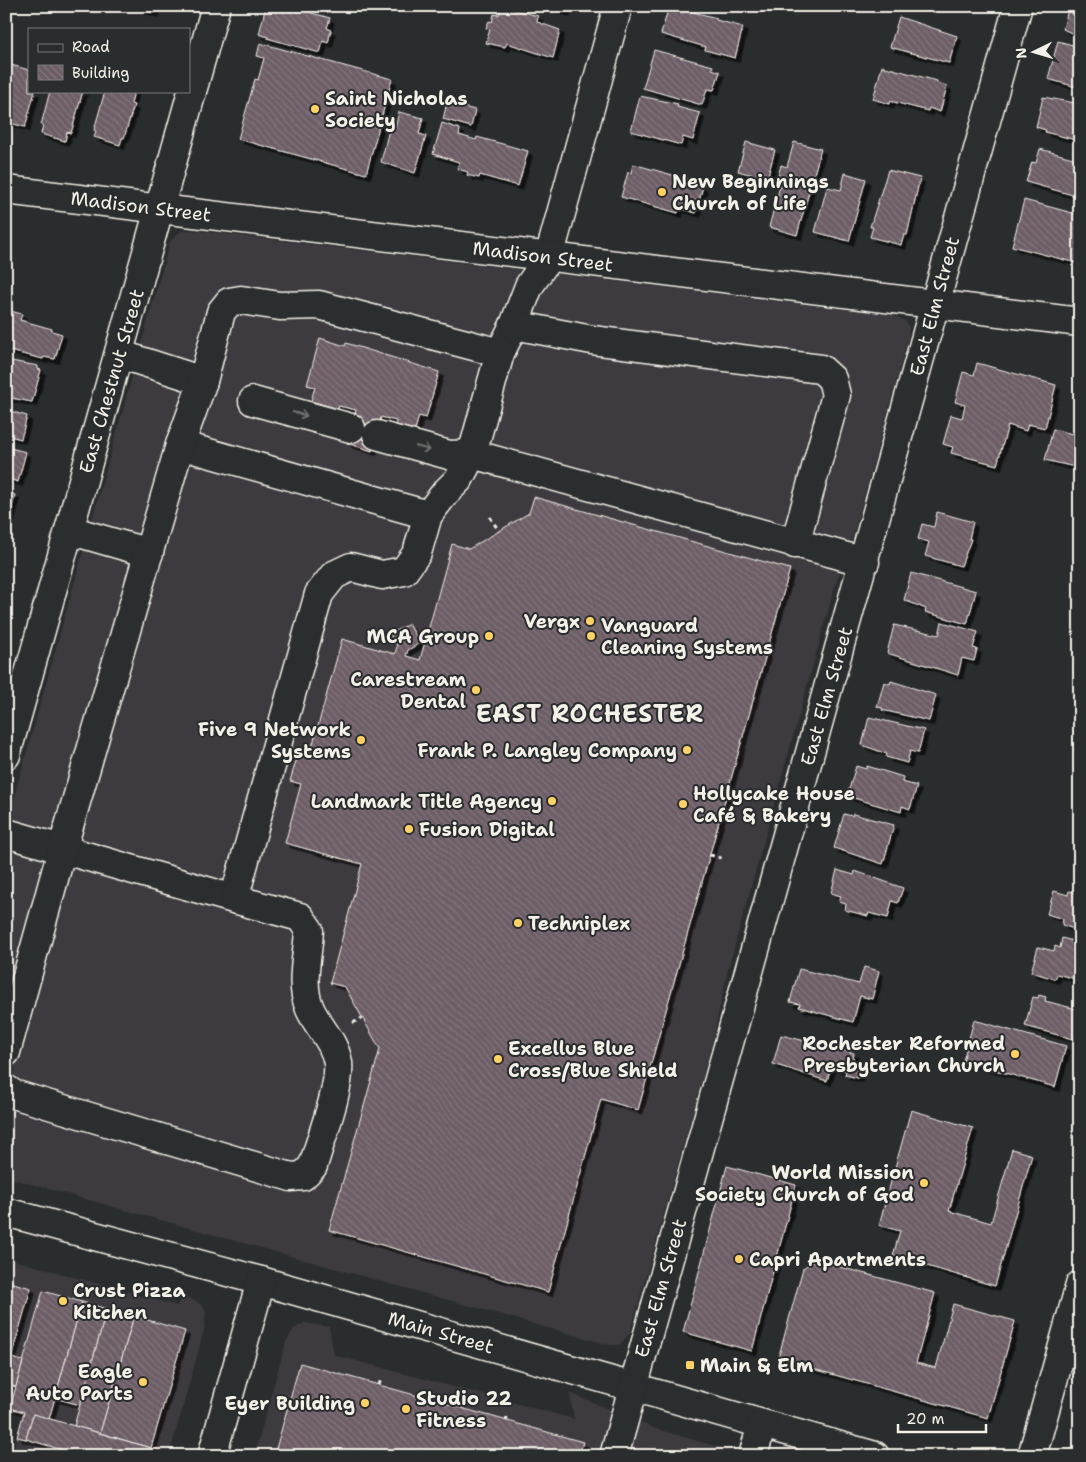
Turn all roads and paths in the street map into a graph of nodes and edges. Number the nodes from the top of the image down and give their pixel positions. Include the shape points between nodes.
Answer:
1 (216, 6) edge
2 (618, 6) edge
3 (1018, 6) edge
4 (6, 190) edge
5 (160, 209) junction
6 (549, 257) junction
7 (934, 304) junction
8 (1080, 322) edge
9 (514, 325) junction
10 (500, 353) junction
11 (119, 354) junction
12 (203, 381) junction
13 (253, 401) dead end
14 (180, 445) junction
15 (472, 454) junction
16 (428, 515) junction
17 (490, 517) dead end
18 (69, 530) junction
19 (499, 531) dead end
20 (795, 544) junction
21 (149, 553) junction
22 (864, 562) junction
23 (6, 755) edge
24 (6, 833) edge
25 (62, 850) junction
26 (710, 855) dead end
27 (725, 859) dead end
28 (234, 898) junction
29 (362, 1018) dead end
30 (348, 1026) dead end
31 (6, 1052) edge
32 (6, 1089) edge
33 (6, 1212) edge
34 (261, 1281) junction
35 (1080, 1286) edge
36 (1076, 1316) edge
37 (381, 1379) dead end
38 (379, 1385) dead end
39 (633, 1386) junction
40 (508, 1415) dead end
41 (506, 1421) dead end
42 (762, 1424) junction
43 (212, 1456) edge
44 (614, 1456) edge
45 (753, 1456) edge
46 (875, 1456) edge
47 (1032, 1456) edge

1 - 5 street, East Chestnut Street
2 - 6 street
3 - 7 street, East Elm Street
4 - 5 street, Madison Street
5 - 6 street, Madison Street
5 - 11 street, East Chestnut Street
6 - 7 street, Madison Street
6 - 9 street via 529,286
7 - 8 street, Madison Street
7 - 22 street, East Elm Street
9 - 10 street
9 - 20 street via 592,340 821,369 832,379 836,395
10 - 12 street via 319,305 280,306 241,300 229,302 222,312
10 - 15 street
11 - 12 street
11 - 18 street, East Chestnut Street
12 - 14 street
13 -> 15 street via 449,455
14 - 16 street
14 - 21 street
15 - 16 street via 459,479
15 - 20 street
16 - 28 street via 417,553 404,571 382,575 351,567 334,575 319,594
17 - 19 path
18 - 21 street
18 - 23 street, East Chestnut Street
20 - 22 street
21 - 25 street
22 - 39 street, East Elm Street
24 - 25 street
25 - 28 street
25 - 31 street
26 - 27 path
28 - 32 street via 300,917 309,930 304,979 309,1008 333,1047 338,1063 337,1084 313,1166 303,1176 291,1177 13,1094
29 - 30 path
33 - 34 street, Main Street
34 - 39 street, Main Street
34 - 43 street
35 - 36 street
36 - 47 street
37 - 38 path
39 - 42 street, Main Street
39 - 44 street, East Elm Street
40 - 41 path
42 - 45 street
42 - 46 street, Main Street

